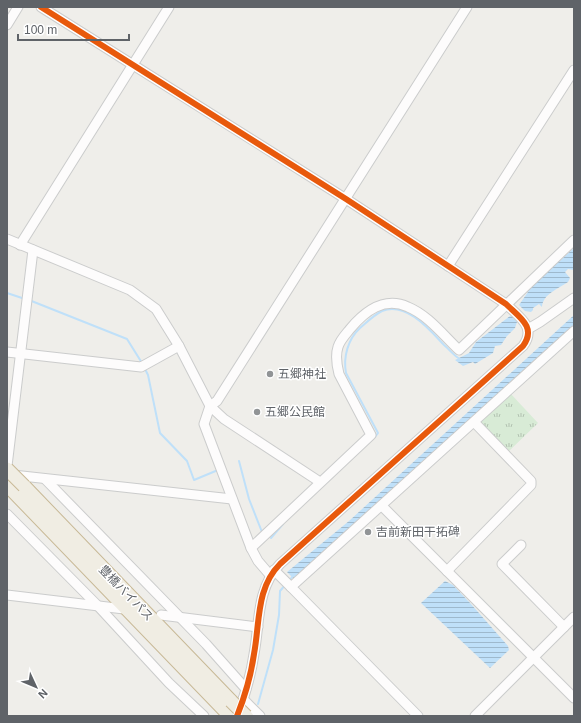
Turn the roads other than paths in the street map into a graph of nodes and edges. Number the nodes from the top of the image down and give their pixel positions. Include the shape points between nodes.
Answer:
1 (18, 7) edge
2 (41, 7) edge
3 (170, 7) edge
4 (467, 7) edge
5 (7, 25) edge
6 (133, 65) junction
7 (574, 70) edge
8 (346, 199) junction
9 (7, 239) edge
10 (574, 240) edge
11 (20, 245) junction
12 (33, 250) junction
13 (448, 266) junction
14 (574, 298) edge
15 (506, 304) junction
16 (528, 329) junction
17 (574, 331) edge
18 (179, 346) junction
19 (7, 352) edge
20 (22, 354) junction
21 (210, 406) junction
22 (474, 422) junction
23 (8, 444) edge
24 (7, 466) edge
25 (7, 469) edge
26 (7, 474) edge
27 (44, 479) junction
28 (320, 482) junction
29 (15, 488) edge
30 (232, 499) junction
31 (382, 506) junction
32 (7, 514) edge
33 (521, 545) dead end
34 (251, 548) junction
35 (447, 571) junction
36 (272, 572) junction
37 (288, 584) junction
38 (7, 596) edge
39 (98, 606) junction
40 (124, 609) dead end
41 (161, 615) dead end
42 (179, 617) junction
43 (574, 617) edge
44 (258, 627) junction
45 (564, 627) junction
46 (534, 657) junction
47 (246, 689) junction
48 (574, 698) edge
49 (232, 706) edge
50 (204, 716) edge
51 (237, 716) edge
52 (246, 716) edge
53 (260, 716) edge
54 (418, 716) edge
55 (475, 716) edge

1 - 5 street
2 - 6 street
3 - 6 street
4 - 8 street
6 - 8 street
6 - 11 street
7 - 13 street
8 - 13 street
8 - 21 street via 217,401
9 - 11 street
10 - 15 street
11 - 12 street
12 - 18 street via 138,295 156,309
12 - 20 street
13 - 15 street
14 - 16 street
15 - 16 street
15 - 28 street via 459,350 425,318 407,306 396,303 382,304 362,316 338,347 337,366 371,435
16 - 36 street via 528,339 523,346
17 - 22 street
18 - 20 street via 143,366
18 - 21 street
19 - 20 street
20 - 23 street
21 - 28 street via 224,419
21 - 30 street via 204,424
22 - 31 street
22 - 35 street via 531,480 531,485
23 - 24 street
25 - 29 highway, 豊橋バイパス, bridge
26 - 27 street
27 - 30 street
27 - 42 street
28 - 34 street
29 - 49 highway, 豊橋バイパス
30 - 34 street
31 - 35 street
31 - 37 street
32 - 39 street
33 - 45 street via 502,564
34 - 36 street via 258,561
35 - 46 street
36 - 37 street
36 - 44 street via 264,588
37 - 54 street
38 - 39 street
39 - 40 street
39 - 50 street via 169,683
41 - 42 street
42 - 44 street
42 - 47 street
43 - 45 street
44 - 47 street
45 - 46 street
46 - 48 street
46 - 55 street
47 - 49 street
49 - 51 street
49 - 52 highway, 豊橋バイパス, bridge
49 - 53 street

